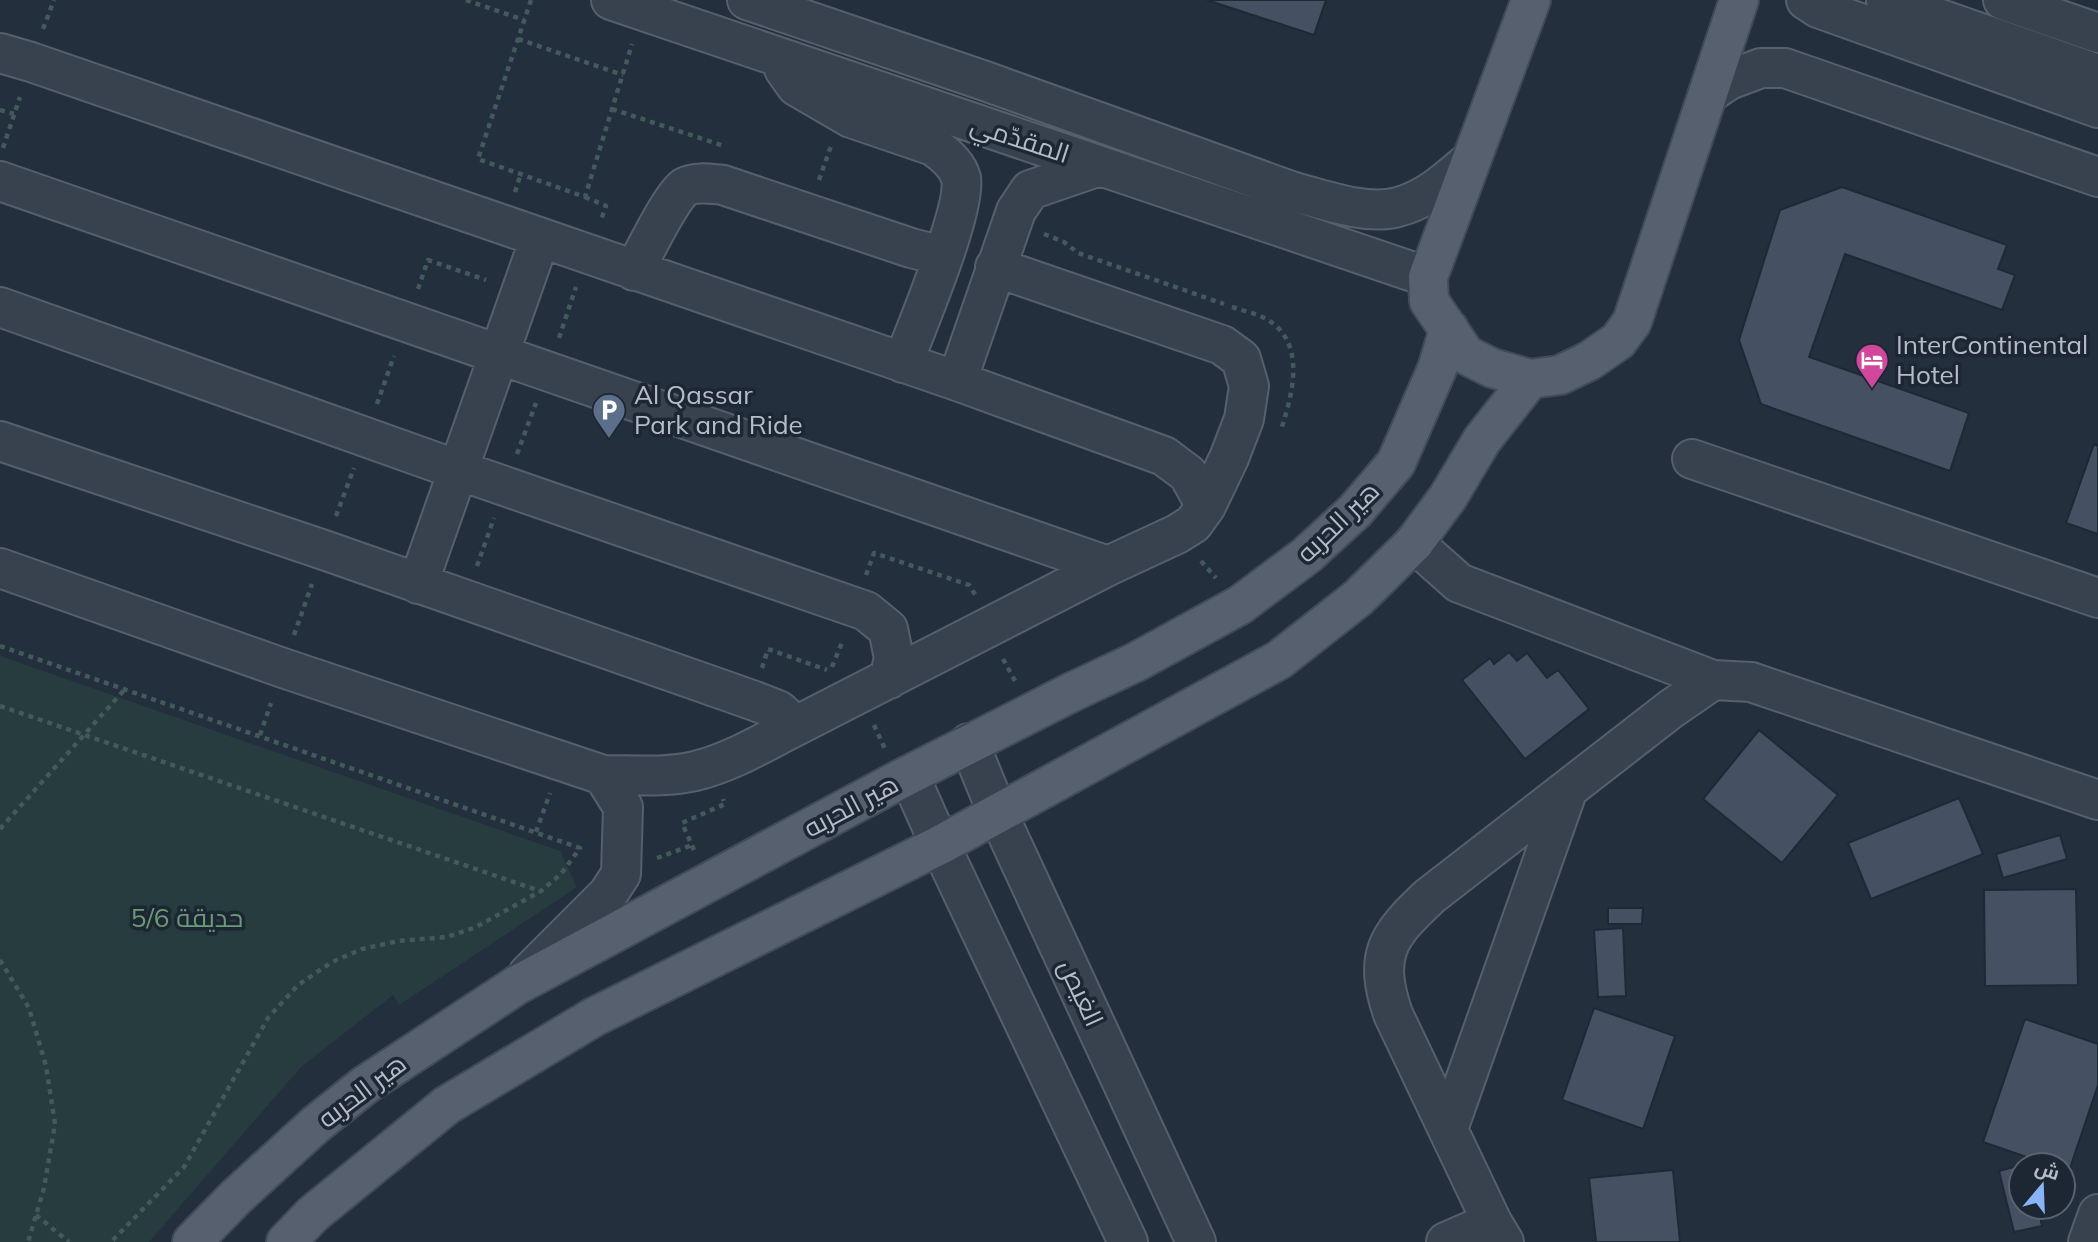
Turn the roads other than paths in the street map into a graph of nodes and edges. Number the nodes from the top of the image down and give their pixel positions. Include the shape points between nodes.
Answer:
1 (747, 0) edge
2 (1531, 0) edge
3 (1739, 0) edge
4 (1806, 0) edge
5 (2003, 0) edge
6 (1907, 3) edge
7 (627, 6) edge
8 (2098, 33) edge
9 (0, 53) edge
10 (778, 58) junction
11 (2098, 74) edge
12 (1708, 94) junction
13 (2098, 108) edge
14 (1470, 161) junction
15 (1100, 166) junction
16 (2098, 177) edge
17 (0, 181) edge
18 (540, 238) junction
19 (943, 256) junction
20 (995, 267) junction
21 (634, 271) junction
22 (1428, 278) junction
23 (0, 307) edge
24 (1449, 329) junction
25 (499, 355) junction
26 (903, 363) junction
27 (1530, 379) junction
28 (957, 381) junction
29 (0, 441) edge
30 (1692, 459) dead end
31 (458, 470) junction
32 (1206, 506) junction
33 (1414, 543) junction
34 (1108, 566) junction
35 (0, 568) edge
36 (418, 584) junction
37 (2098, 598) edge
38 (889, 678) junction
39 (1713, 680) junction
40 (796, 726) junction
41 (970, 743) junction
42 (603, 775) junction
43 (909, 775) junction
44 (1567, 789) junction
45 (2098, 800) edge
46 (998, 814) junction
47 (940, 845) junction
48 (517, 985) junction
49 (1448, 1129) junction
50 (2098, 1214) edge
51 (1500, 1237) edge
52 (192, 1242) edge
53 (286, 1242) edge
54 (1128, 1242) edge
55 (1196, 1242) edge
56 (1446, 1242) edge
57 (2088, 1242) edge

1 - 14 street, المقدّمي via 1336,203 1397,208 1435,191
2 - 14 main road
3 - 12 main road
4 - 13 street
5 - 8 street
6 - 11 street
7 - 10 street, المقدّمي
9 - 18 street
10 - 15 street, المقدّمي
10 - 19 street via 796,86 843,114 933,146 957,167 961,180 958,205
12 - 16 street via 1761,68 1785,68
12 - 27 main road via 1632,322 1618,341 1589,361 1560,375
14 - 22 main road
15 - 20 street via 1030,190 1016,211
15 - 22 street, المقدّمي
17 - 25 street
18 - 21 street
18 - 25 street
19 - 21 street via 723,185 702,183 685,186 673,198
19 - 26 street
20 - 28 street
20 - 32 street via 1222,345 1241,359 1249,386 1244,419
21 - 26 street
22 - 24 main road via 1429,301
23 - 31 street
24 - 27 main road via 1466,355
24 - 41 main road, هير الحربه via 1437,369 1396,463 1307,555 1241,605
25 - 31 street
25 - 34 street
26 - 28 street
27 - 33 main road via 1482,440
28 - 32 street via 1164,456 1188,474
29 - 36 street
30 - 37 street
31 - 36 street
31 - 38 street via 866,611 888,629 894,658
32 - 34 street via 1193,524 1177,534
33 - 39 street via 1459,583
33 - 46 main road via 1358,598 1279,660
34 - 38 street
35 - 42 street
36 - 40 street via 752,700 778,710
38 - 40 street
39 - 44 street
39 - 45 street via 1751,682
40 - 42 street via 697,771
41 - 43 main road, هير الحربه
41 - 46 street, الغيص
42 - 48 street via 624,807 621,874 608,894
43 - 47 street
43 - 48 main road, هير الحربه
44 - 49 street
44 - 49 street via 1401,922 1384,957 1388,999
46 - 47 main road
46 - 55 street, الغيص
47 - 53 main road via 594,1017 447,1105 313,1214
47 - 54 street
48 - 52 main road, هير الحربه via 365,1085 315,1125
49 - 51 street
50 - 57 street
51 - 56 street

